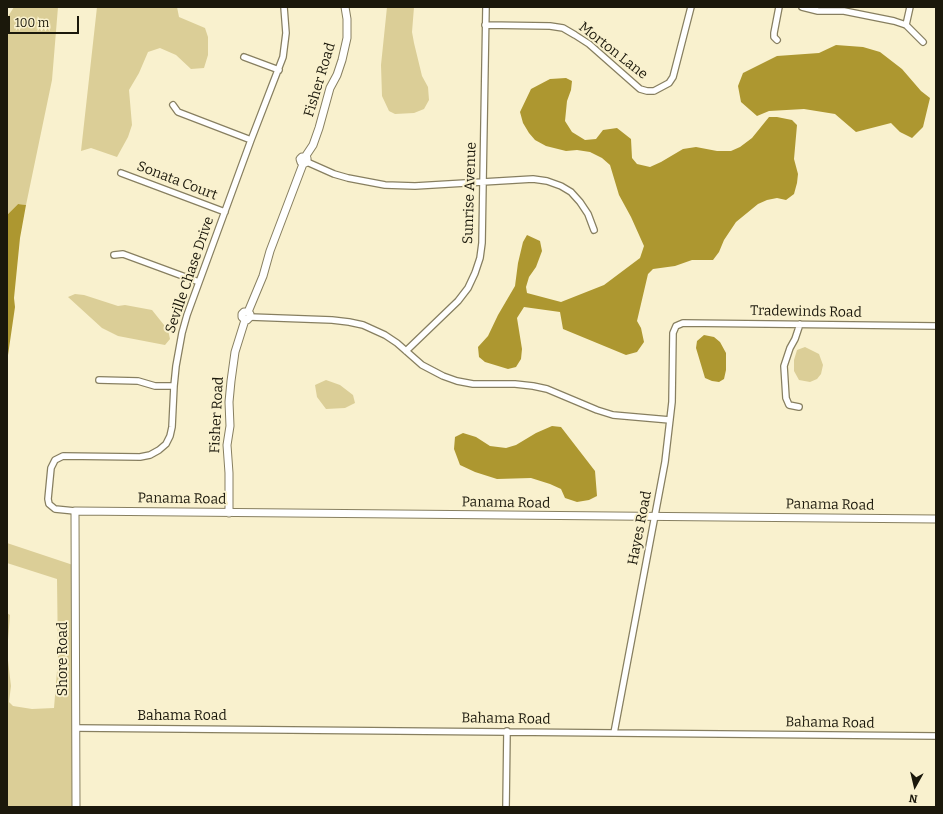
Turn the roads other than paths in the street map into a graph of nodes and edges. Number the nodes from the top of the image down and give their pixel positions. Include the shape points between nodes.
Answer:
1 (284, 7) edge
2 (345, 7) edge
3 (486, 7) edge
4 (691, 7) edge
5 (780, 7) edge
6 (802, 7) edge
7 (910, 7) edge
8 (846, 9) edge
9 (485, 25) junction
10 (906, 26) junction
11 (777, 40) dead end
12 (923, 42) dead end
13 (244, 57) dead end
14 (279, 70) junction
15 (173, 106) dead end
16 (251, 140) junction
17 (305, 161) junction
18 (121, 172) dead end
19 (484, 182) junction
20 (225, 212) junction
21 (594, 230) dead end
22 (114, 255) dead end
23 (199, 282) junction
24 (247, 316) junction
25 (800, 324) junction
26 (676, 326) joint
27 (936, 326) edge
28 (406, 352) junction
29 (99, 380) dead end
30 (174, 386) junction
31 (799, 408) dead end
32 (670, 420) junction
33 (75, 511) junction
34 (229, 513) junction
35 (654, 517) junction
36 (936, 519) edge
37 (76, 728) junction
38 (507, 731) junction
39 (614, 733) junction
40 (936, 736) edge
41 (76, 807) edge
42 (506, 807) edge

1 - 14 street, Seville Chase Drive via 285,45
2 - 17 street, Fisher Road via 346,38 343,55 325,103 319,128
3 - 9 street, Sunrise Avenue
4 - 9 street, Morton Lane via 673,77 669,83 654,91 640,89 589,44 563,28
5 - 11 street via 774,32
6 - 8 street via 818,10
7 - 10 street
8 - 10 street
9 - 19 street, Sunrise Avenue
10 - 12 street
13 - 14 street
14 - 16 street, Seville Chase Drive
15 - 16 street via 178,112
16 - 20 street, Seville Chase Drive
17 - 19 street via 334,174 385,185
17 - 24 street, Fisher Road
18 - 20 street, Sonata Court
19 - 21 street via 533,179 561,186 580,202
19 - 28 street, Sunrise Avenue via 482,243 475,273 458,301
20 - 23 street, Seville Chase Drive
22 - 23 street via 123,254
23 - 30 street, Seville Chase Drive via 178,348
24 - 28 street via 332,320 363,325 397,343
24 - 34 street, Fisher Road via 235,352 231,381 227,445
25 - 26 street, Tradewinds Road via 684,323
25 - 27 street, Tradewinds Road
25 - 31 street via 784,366 789,405
26 - 32 street, Hayes Road via 673,333
28 - 32 street via 422,365 457,381 534,386 614,415
29 - 30 street via 138,381 155,386
30 - 33 street, Seville Chase Drive via 172,427 166,444 159,450 140,457 63,456 55,460 51,468 49,504 55,509
32 - 35 street, Hayes Road
33 - 34 street, Panama Road
33 - 37 street, Shore Road
34 - 35 street, Panama Road
35 - 36 street, Panama Road
35 - 39 street, Hayes Road
37 - 38 street, Bahama Road
37 - 41 street, Shore Road
38 - 39 street, Bahama Road
38 - 42 street
39 - 40 street, Bahama Road

